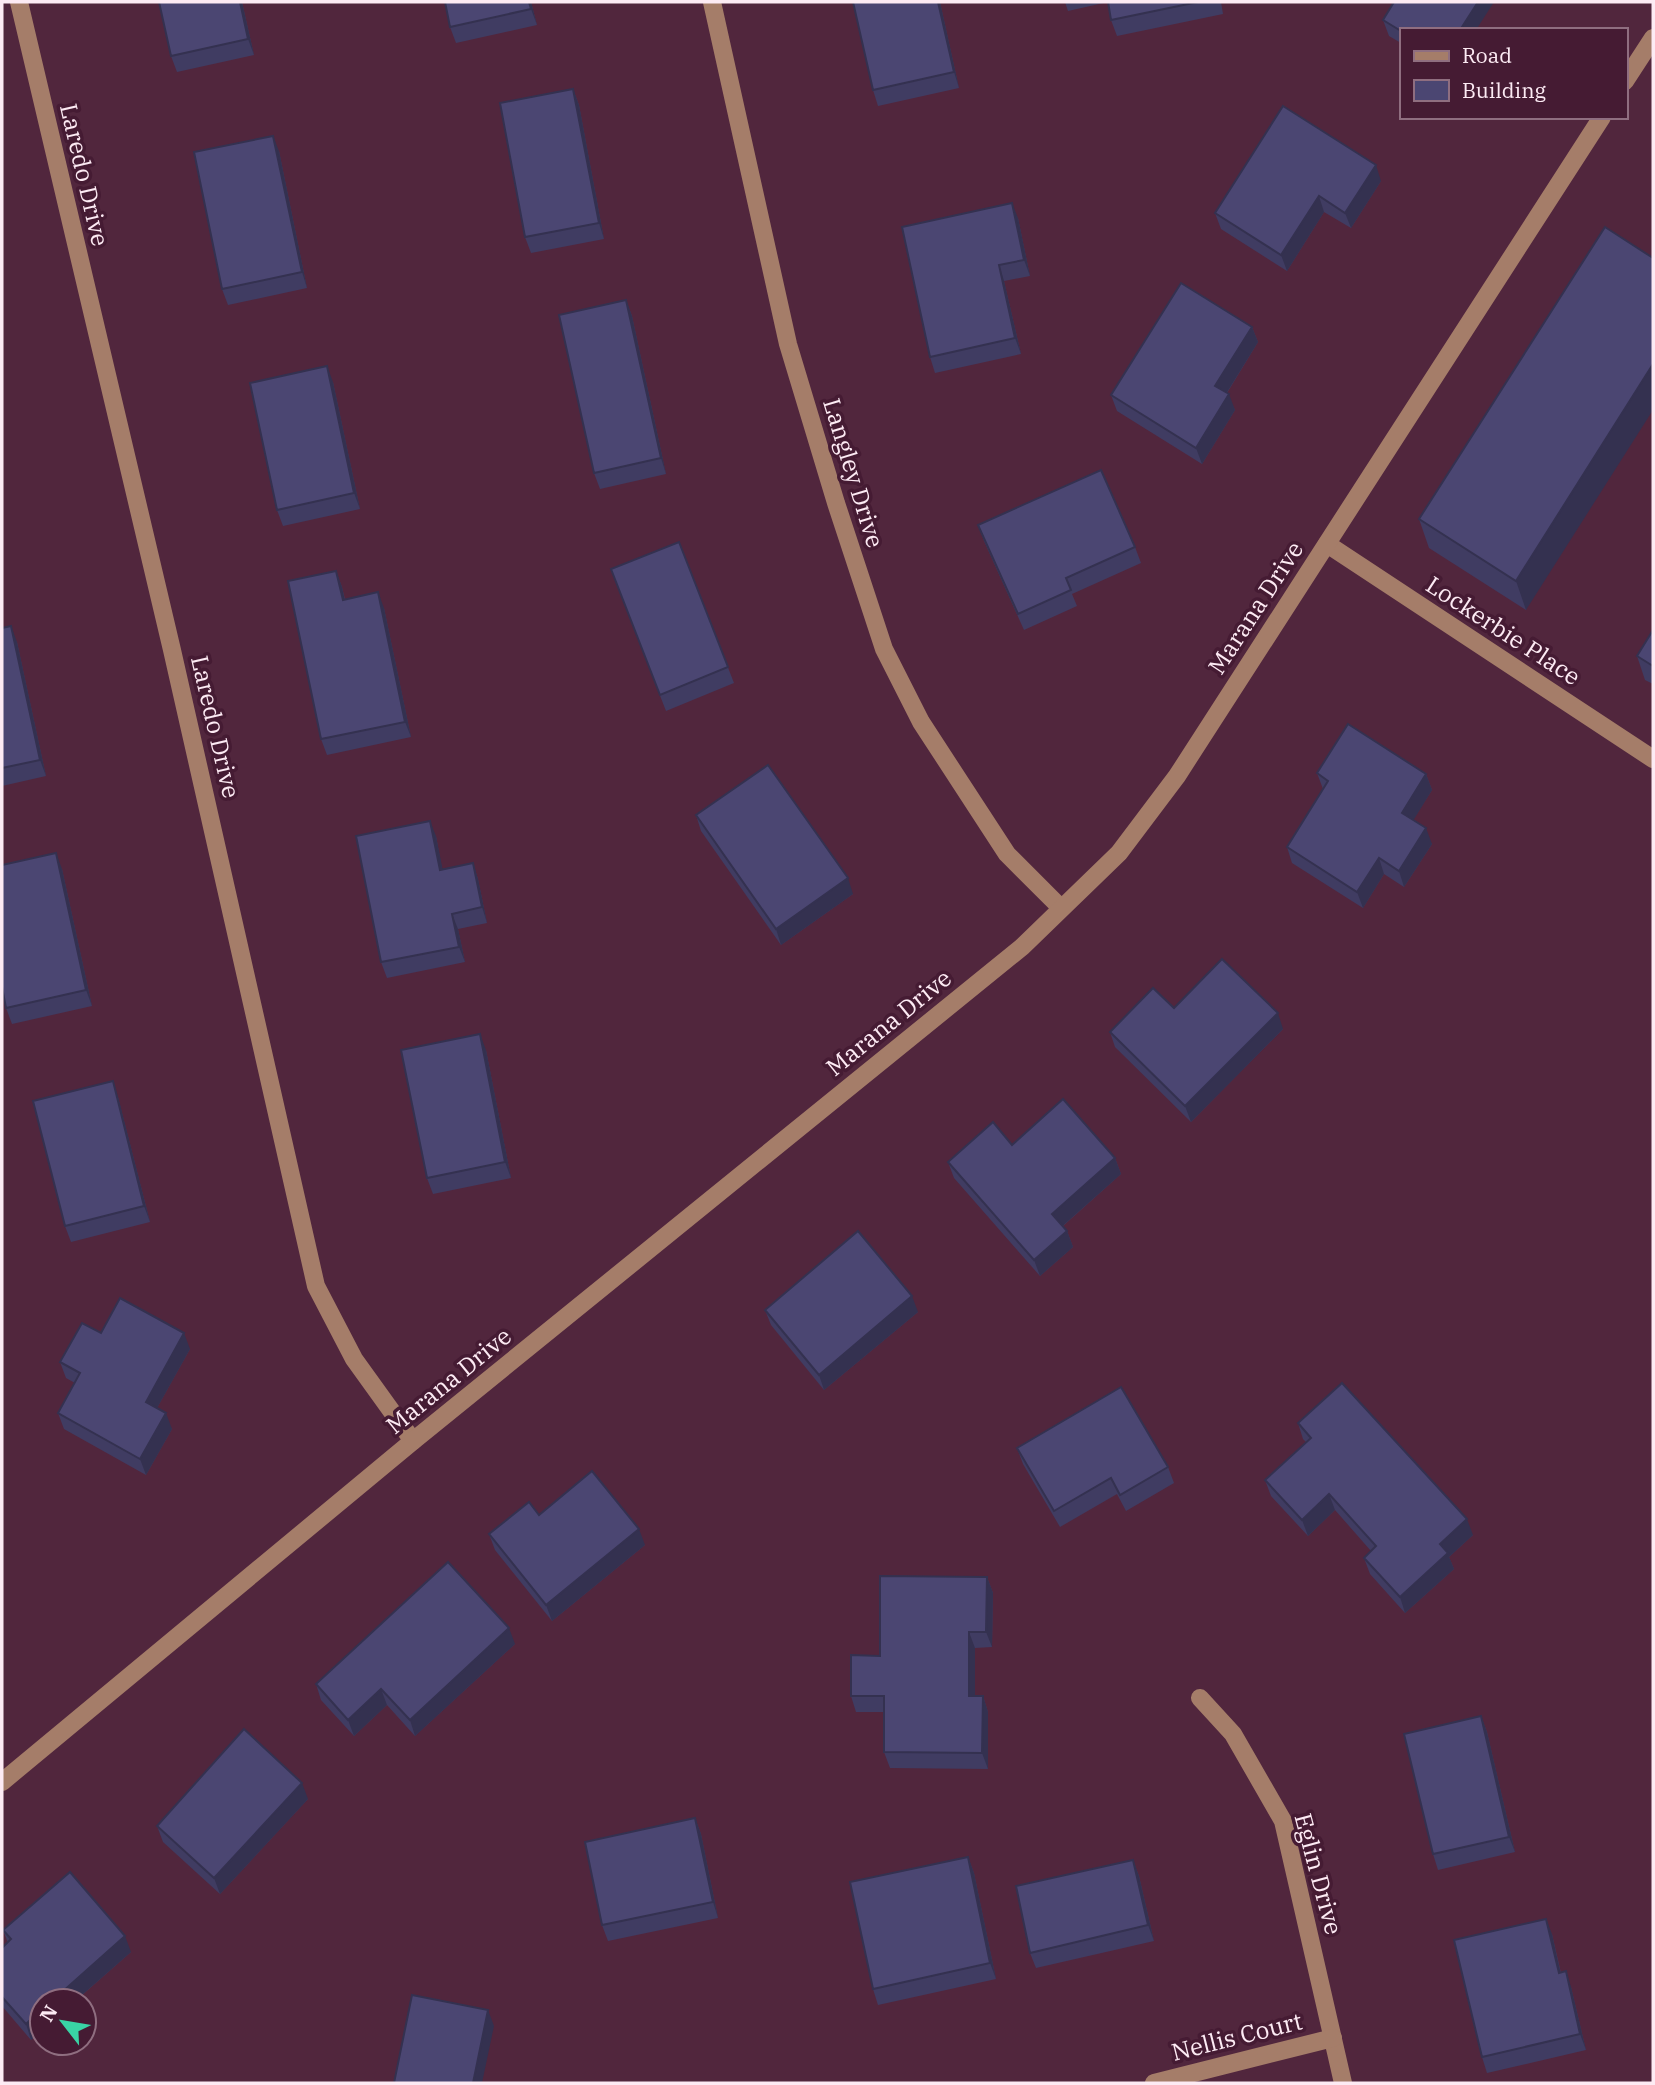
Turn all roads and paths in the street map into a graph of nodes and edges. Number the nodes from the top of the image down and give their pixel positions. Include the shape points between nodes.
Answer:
1 (19, 2) edge
2 (712, 2) edge
3 (1653, 38) edge
4 (1627, 78) edge
5 (1601, 119) edge
6 (1327, 544) junction
7 (1653, 759) edge
8 (1061, 908) junction
9 (413, 1441) junction
10 (1200, 1698) dead end
11 (2, 1782) edge
12 (1333, 2038) junction
13 (1154, 2083) edge
14 (1343, 2083) edge

1 - 9 street, Laredo Drive via 173,650 316,1286 354,1359
2 - 8 street, Langley Drive via 788,344 884,649 921,722 1007,854
3 - 4 street
5 - 6 street, Marana Drive
6 - 7 street, Lockerbie Place
6 - 8 street, Marana Drive via 1177,776 1119,853
8 - 9 street, Marana Drive via 1022,947
9 - 11 street, Marana Drive
10 - 12 street, Eglin Drive via 1233,1734 1283,1821
12 - 13 street, Nellis Court
12 - 14 street, Eglin Drive

